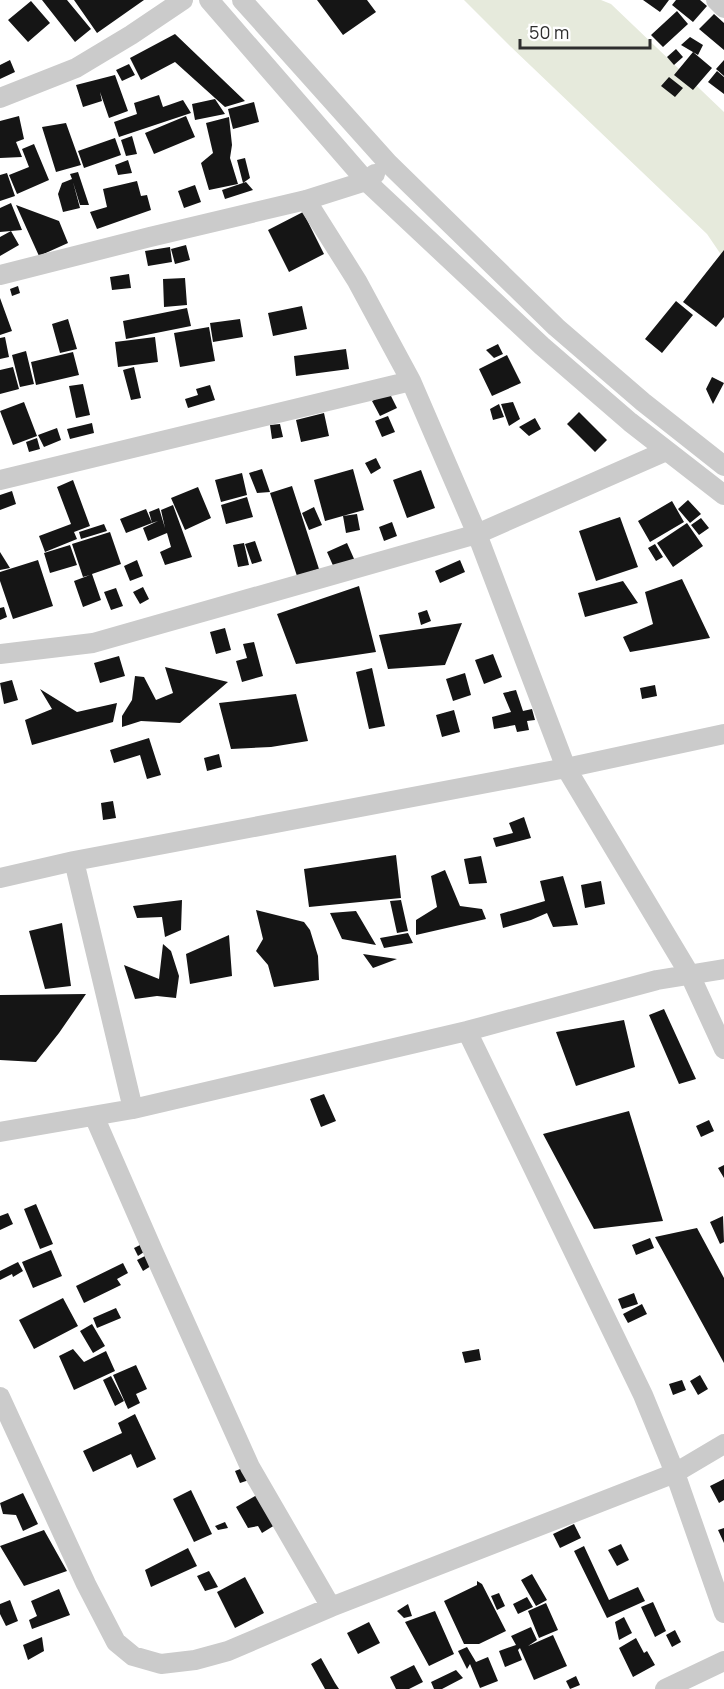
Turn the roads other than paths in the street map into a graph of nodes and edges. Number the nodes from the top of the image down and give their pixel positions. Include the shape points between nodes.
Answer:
1 (183, 0) edge
2 (209, 0) edge
3 (242, 0) edge
4 (716, 0) edge
5 (724, 8) edge
6 (0, 98) edge
7 (388, 162) junction
8 (366, 181) junction
9 (306, 200) junction
10 (0, 276) edge
11 (411, 381) junction
12 (666, 451) junction
13 (724, 466) edge
14 (0, 480) edge
15 (724, 495) edge
16 (477, 534) junction
17 (0, 654) edge
18 (724, 734) edge
19 (566, 768) junction
20 (74, 861) junction
21 (0, 878) edge
22 (724, 969) edge
23 (690, 975) junction
24 (467, 1031) junction
25 (724, 1049) edge
26 (133, 1109) junction
27 (94, 1116) junction
28 (0, 1132) edge
29 (0, 1396) edge
30 (724, 1444) edge
31 (675, 1473) junction
32 (331, 1607) junction
33 (724, 1613) edge
34 (724, 1661) edge
35 (665, 1689) edge

1 - 6 street via 76,68
2 - 8 street
3 - 7 street
4 - 5 street
7 - 8 street
7 - 13 street via 556,327
8 - 9 street
8 - 12 street via 542,346
9 - 10 street
9 - 11 street via 357,281
11 - 14 street
11 - 16 street
12 - 15 street
12 - 16 street
16 - 17 street via 93,643
16 - 19 street
18 - 19 street
19 - 20 street
19 - 23 street
20 - 21 street
20 - 26 street
22 - 23 street
23 - 24 street via 657,980
23 - 25 street
24 - 26 street
24 - 31 street via 643,1395
26 - 27 street
27 - 28 street
27 - 32 street via 250,1467
29 - 32 street via 86,1584 116,1642 133,1656 161,1664 195,1660 228,1651
30 - 31 street
31 - 32 street
31 - 33 street
34 - 35 street

